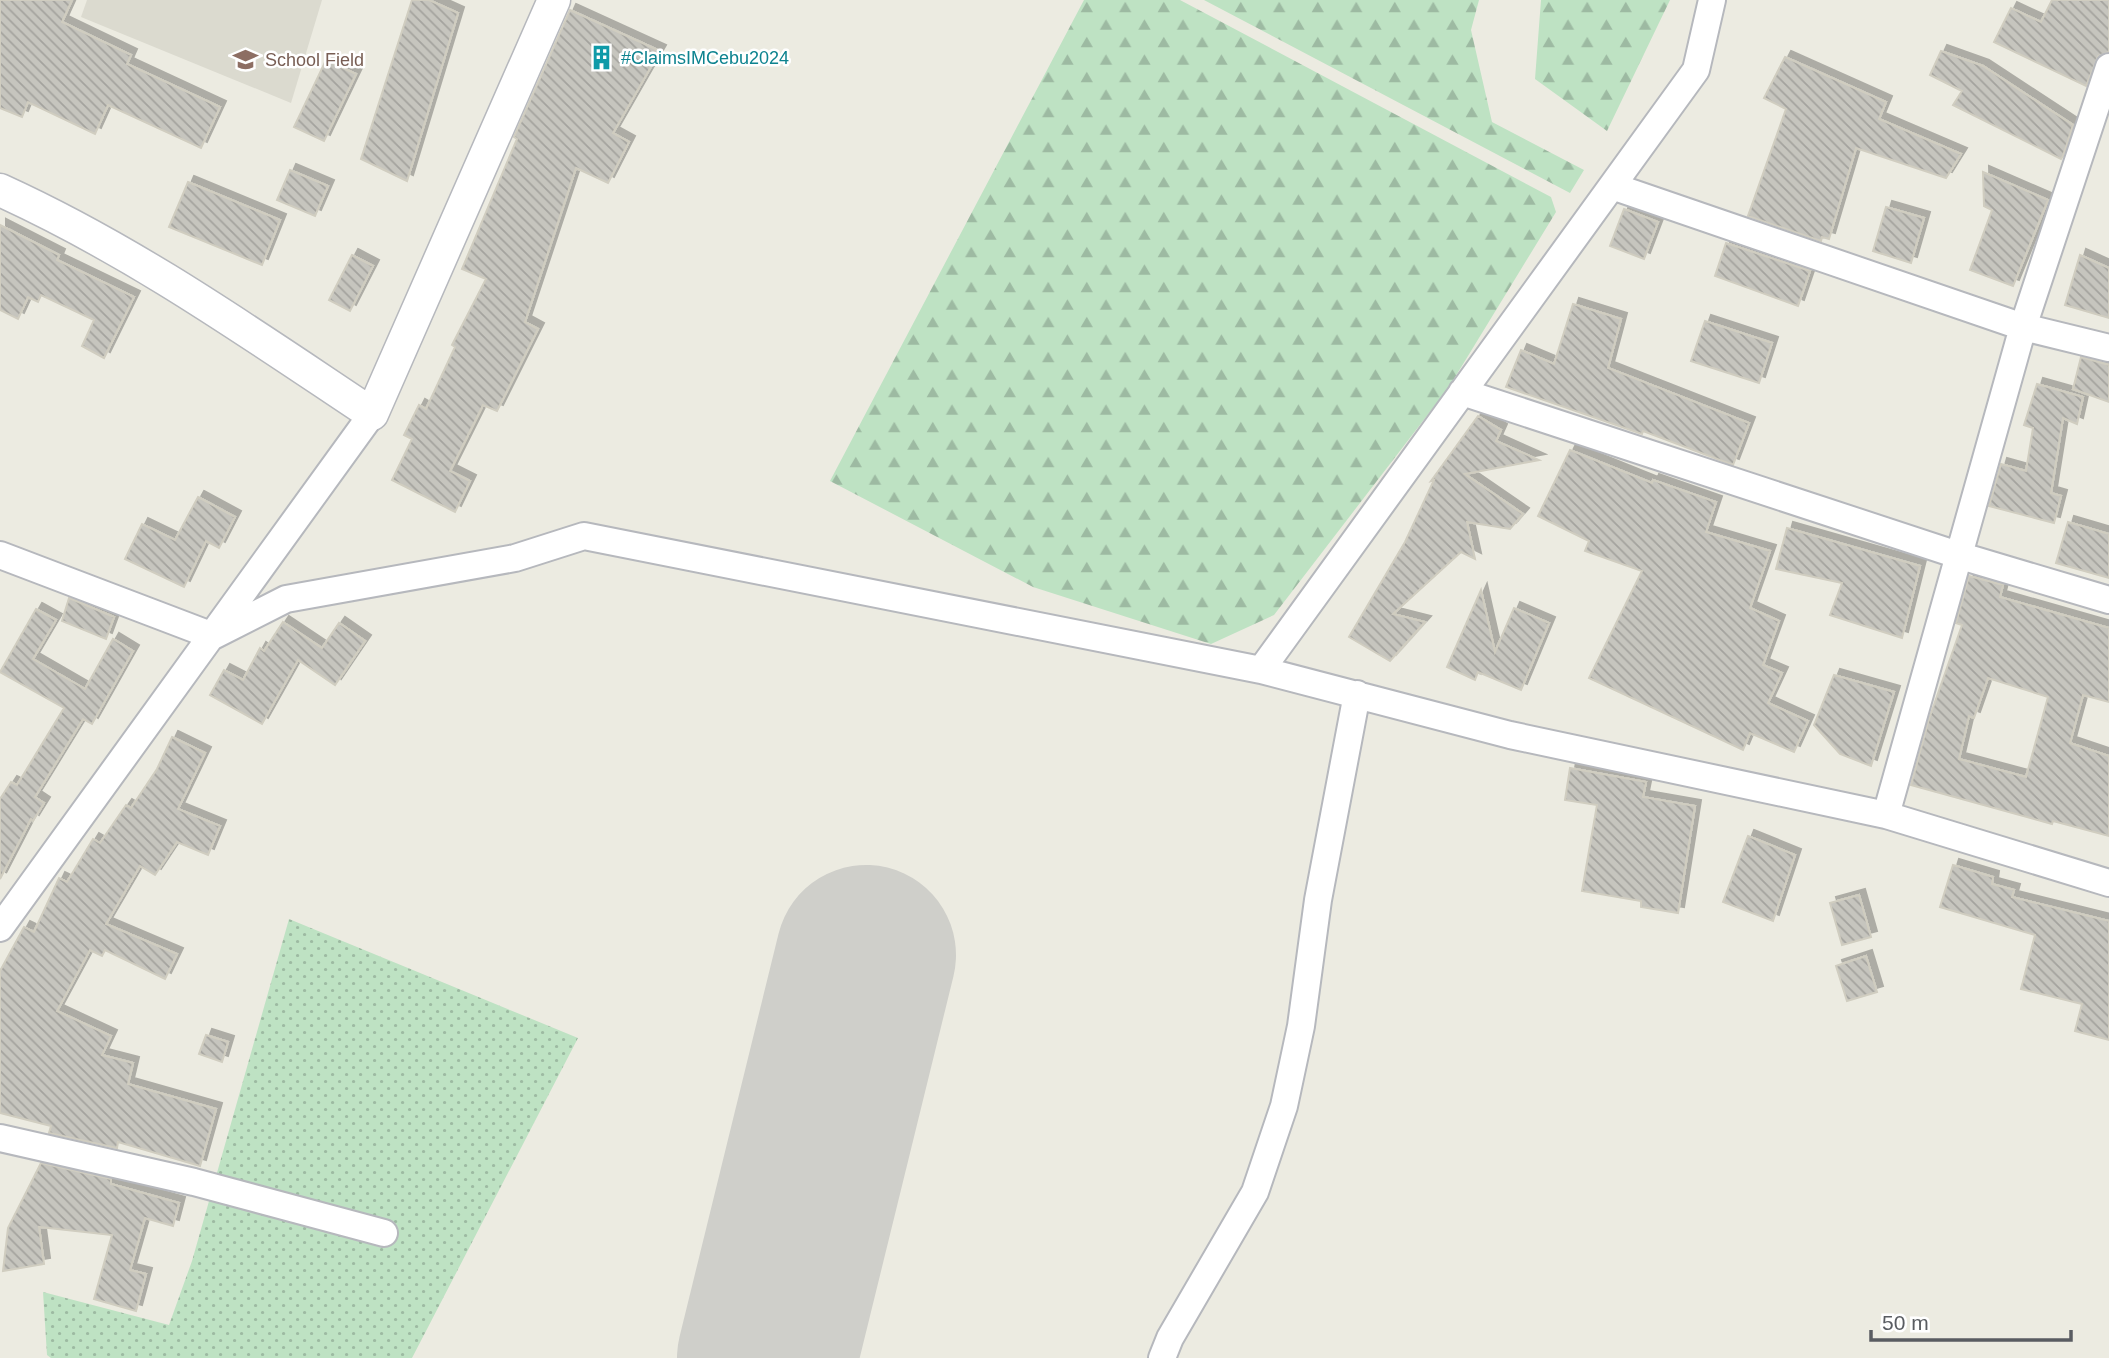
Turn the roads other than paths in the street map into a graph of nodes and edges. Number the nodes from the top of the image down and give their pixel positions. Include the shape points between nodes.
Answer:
1 (554, 0) edge
2 (1713, 0) edge
3 (2109, 67) edge
4 (1612, 186) junction
5 (0, 190) edge
6 (2024, 327) junction
7 (2109, 348) edge
8 (1462, 392) junction
9 (372, 414) junction
10 (0, 555) edge
11 (1961, 556) junction
12 (2109, 600) edge
13 (214, 636) junction
14 (1261, 670) junction
15 (1357, 694) junction
16 (1886, 815) junction
17 (2109, 883) edge
18 (0, 928) edge
19 (0, 1138) edge
20 (384, 1233) dead end
21 (1162, 1358) edge

1 - 9 street
2 - 4 street via 1696,70
3 - 6 street
4 - 6 street
4 - 8 street
5 - 9 street via 74,223 173,282
6 - 7 street
6 - 11 street
8 - 11 street
8 - 14 street
9 - 13 street
10 - 13 street
11 - 12 street
11 - 16 street
13 - 14 street via 286,599 516,558 584,536
13 - 18 street
14 - 15 street
15 - 16 street via 1510,735
15 - 21 street via 1284,1106 1255,1192
16 - 17 street
19 - 20 street via 194,1182

